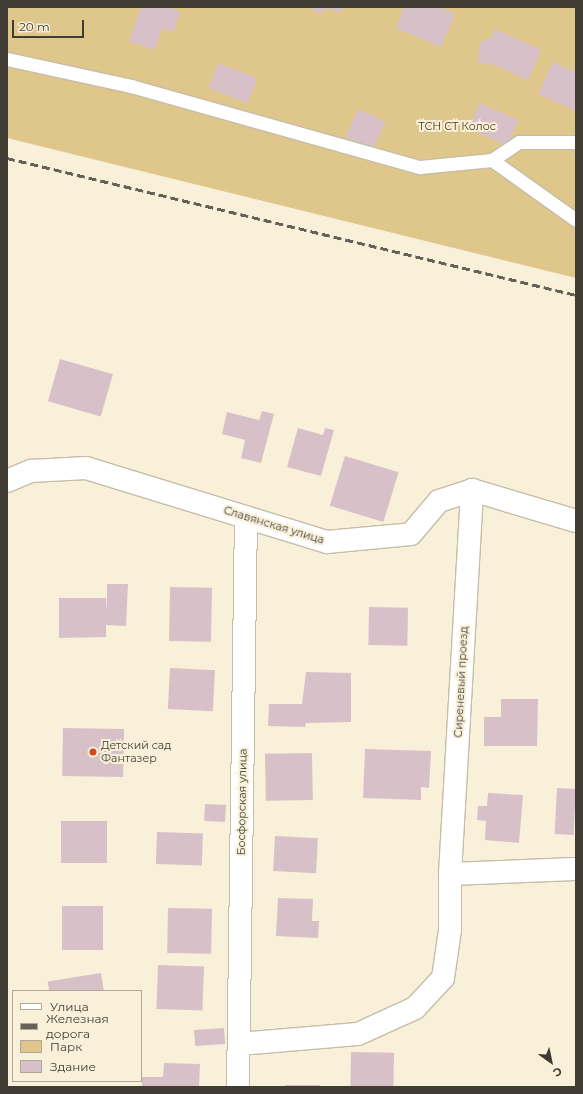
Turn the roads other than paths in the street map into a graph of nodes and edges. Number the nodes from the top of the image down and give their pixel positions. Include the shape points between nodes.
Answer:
1 (7, 59) edge
2 (576, 142) edge
3 (492, 160) junction
4 (576, 220) edge
5 (7, 481) edge
6 (472, 490) junction
7 (246, 517) junction
8 (576, 521) edge
9 (576, 869) edge
10 (450, 874) junction
11 (239, 1044) junction
12 (238, 1087) edge

1 - 3 lane via 131,86 420,167
2 - 3 lane via 519,142
3 - 4 lane
5 - 7 street, Славянская улица via 31,471 86,468
6 - 7 street, Славянская улица via 439,501 411,534 327,542
6 - 8 street
6 - 10 street, Сиреневый проезд
7 - 11 street, Босфорская улица
9 - 10 street
10 - 11 street, Сиреневый проезд via 450,930 443,978 415,1008 358,1034
11 - 12 street, Босфорская улица

